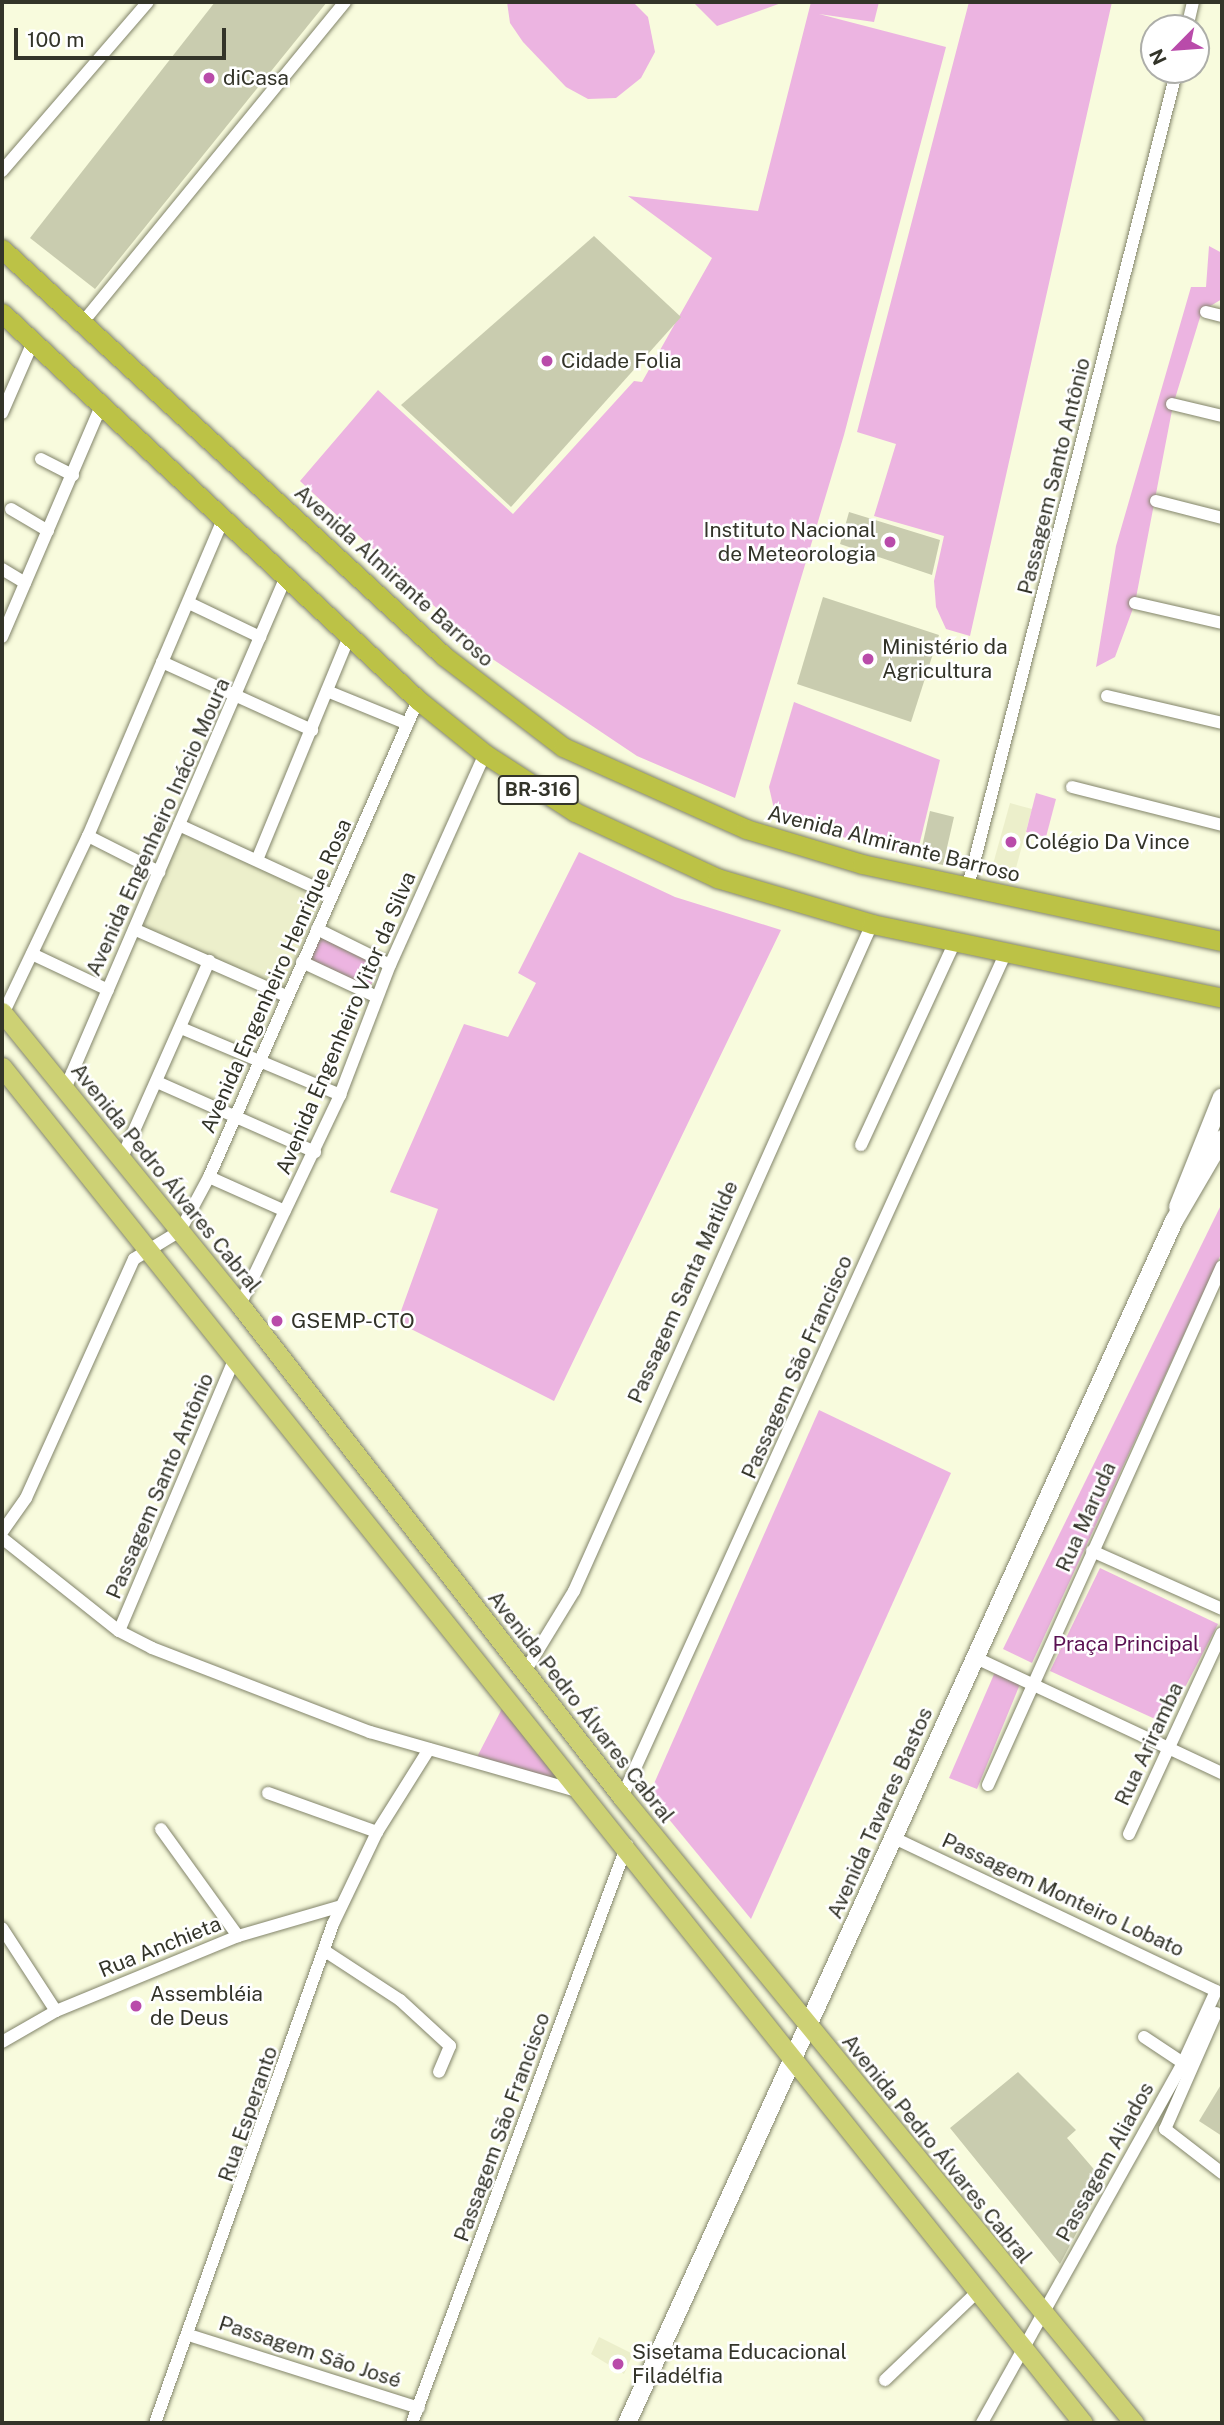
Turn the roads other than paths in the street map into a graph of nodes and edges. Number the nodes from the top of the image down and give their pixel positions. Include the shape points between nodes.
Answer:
1 (148, 2) edge
2 (345, 2) edge
3 (1173, 84) edge
4 (2, 171) edge
5 (2, 249) edge
6 (1206, 312) dead end
7 (2, 313) edge
8 (1222, 316) edge
9 (83, 322) junction
10 (33, 342) junction
11 (1172, 404) dead end
12 (101, 406) junction
13 (2, 413) edge
14 (1222, 416) edge
15 (41, 459) dead end
16 (73, 475) junction
17 (1156, 501) dead end
18 (10, 509) dead end
19 (1222, 517) edge
20 (223, 520) junction
21 (48, 531) junction
22 (2, 569) edge
23 (285, 579) junction
24 (25, 583) junction
25 (189, 603) junction
26 (1135, 603) dead end
27 (1222, 623) edge
28 (2, 636) edge
29 (260, 637) junction
30 (349, 637) junction
31 (162, 662) junction
32 (327, 691) junction
33 (237, 696) junction
34 (1107, 696) dead end
35 (418, 700) junction
36 (1222, 723) edge
37 (408, 724) junction
38 (312, 730) junction
39 (485, 754) junction
40 (1072, 787) dead end
41 (179, 825) junction
42 (1222, 825) edge
43 (88, 836) junction
44 (257, 860) junction
45 (159, 872) junction
46 (967, 890) junction
47 (331, 895) junction
48 (872, 924) junction
49 (317, 929) junction
50 (136, 930) junction
51 (1222, 941) edge
52 (955, 942) junction
53 (1006, 952) junction
54 (32, 954) junction
55 (209, 961) junction
56 (302, 962) junction
57 (390, 965) junction
58 (108, 990) junction
59 (286, 996) junction
60 (377, 997) junction
61 (1222, 998) edge
62 (2, 1013) edge
63 (181, 1028) junction
64 (259, 1062) junction
65 (2, 1067) edge
66 (157, 1082) junction
67 (65, 1089) junction
68 (340, 1095) junction
69 (1222, 1097) edge
70 (235, 1117) junction
71 (1222, 1139) edge
72 (861, 1145) dead end
73 (315, 1152) junction
74 (121, 1160) junction
75 (209, 1177) junction
76 (285, 1211) junction
77 (1174, 1221) junction
78 (180, 1231) junction
79 (148, 1248) junction
80 (1222, 1266) edge
81 (240, 1305) junction
82 (236, 1356) junction
83 (2, 1535) edge
84 (1092, 1550) junction
85 (1222, 1609) edge
86 (119, 1631) junction
87 (1222, 1633) edge
88 (974, 1657) junction
89 (524, 1673) junction
90 (1033, 1684) junction
91 (1169, 1747) junction
92 (429, 1749) junction
93 (1222, 1773) edge
94 (988, 1785) dead end
95 (268, 1793) dead end
96 (583, 1793) junction
97 (622, 1797) junction
98 (162, 1829) dead end
99 (377, 1832) junction
100 (1129, 1833) dead end
101 (892, 1837) junction
102 (627, 1844) junction
103 (341, 1906) junction
104 (2, 1928) edge
105 (238, 1936) junction
106 (325, 1951) junction
107 (1219, 1995) edge
108 (55, 2011) junction
109 (810, 2027) junction
110 (1144, 2037) dead end
111 (2, 2042) edge
112 (794, 2055) junction
113 (1183, 2063) junction
114 (439, 2072) dead end
115 (1222, 2173) edge
116 (978, 2291) junction
117 (1042, 2315) junction
118 (189, 2335) junction
119 (1023, 2348) junction
120 (885, 2380) dead end
121 (419, 2407) junction
122 (155, 2423) edge
123 (412, 2423) edge
124 (627, 2423) edge
125 (982, 2423) edge
126 (1083, 2423) edge
127 (1134, 2423) edge

1 - 4 street
2 - 9 street
3 - 46 street, Passagem Santo Antônio
5 - 9 highway, Avenida Almirante Barroso / BR-316
6 - 8 street
7 - 10 highway, BR-316
9 - 46 highway, Avenida Almirante Barroso / BR-316 via 444,656 564,747 746,829
10 - 12 highway, BR-316
10 - 13 street
11 - 14 street
12 - 16 street
12 - 20 highway, BR-316
15 - 16 street
16 - 21 street
17 - 19 street
18 - 21 street
20 - 23 highway, BR-316
20 - 25 street
21 - 24 street
22 - 24 street
23 - 29 street, Avenida Engenheiro Inácio Moura
23 - 30 highway, BR-316
24 - 28 street
25 - 29 street
25 - 31 street
26 - 27 street
29 - 33 street, Avenida Engenheiro Inácio Moura
30 - 32 street
30 - 35 highway, BR-316
31 - 33 street
31 - 43 street
32 - 37 street
32 - 38 street
33 - 38 street
33 - 41 street, Avenida Engenheiro Inácio Moura
34 - 36 street
35 - 37 street, Avenida Engenheiro Henrique Rosa
35 - 39 highway, BR-316
37 - 47 street, Avenida Engenheiro Henrique Rosa
38 - 44 street
39 - 48 highway, BR-316 via 575,812 717,878
39 - 57 street, Avenida Engenheiro Vitor da Silva
40 - 42 street
41 - 44 street
41 - 45 street, Avenida Engenheiro Inácio Moura
43 - 45 street
43 - 54 street
44 - 47 street
45 - 50 street, Avenida Engenheiro Inácio Moura
46 - 51 highway, Avenida Almirante Barroso / BR-316
47 - 49 street, Avenida Engenheiro Henrique Rosa
48 - 52 highway, BR-316
48 - 89 street, Passagem Santa Matilde via 574,1591
49 - 56 street, Avenida Engenheiro Henrique Rosa
49 - 57 street
50 - 55 street
50 - 58 street, Avenida Engenheiro Inácio Moura
52 - 53 highway, BR-316
52 - 72 street
53 - 61 highway, BR-316
53 - 97 street, Passagem São Francisco
54 - 58 street
54 - 62 street
55 - 59 street
55 - 63 street
56 - 59 street, Avenida Engenheiro Henrique Rosa
56 - 60 street
57 - 60 street, Avenida Engenheiro Vitor da Silva
58 - 67 street, Avenida Engenheiro Inácio Moura
59 - 64 street, Avenida Engenheiro Henrique Rosa
60 - 68 street, Avenida Engenheiro Vitor da Silva
62 - 67 main road, Avenida Pedro Álvares Cabral
63 - 64 street
63 - 66 street
64 - 68 street
64 - 70 street, Avenida Engenheiro Henrique Rosa
65 - 79 main road
66 - 70 street
66 - 74 street
67 - 74 main road, Avenida Pedro Álvares Cabral
68 - 73 street, Avenida Engenheiro Vitor da Silva
69 - 77 main road, Avenida Tavares Bastos
70 - 73 street
70 - 75 street, Avenida Engenheiro Henrique Rosa
71 - 77 main road, Avenida Tavares Bastos
73 - 76 street, Avenida Engenheiro Vitor da Silva
74 - 78 main road, Avenida Pedro Álvares Cabral
75 - 76 street
75 - 78 street, Avenida Engenheiro Henrique Rosa
76 - 81 street, Avenida Engenheiro Vitor da Silva
77 - 88 main road, Avenida Tavares Bastos
78 - 79 street
78 - 81 main road, Avenida Pedro Álvares Cabral
79 - 82 main road
79 - 83 street via 121,1283 26,1497
80 - 84 street, Rua Maruda
81 - 89 main road, Avenida Pedro Álvares Cabral
82 - 86 street, Passagem Santo Antônio
82 - 96 main road
83 - 86 street
84 - 85 street
84 - 90 street, Rua Maruda
86 - 92 street via 311,1712
87 - 91 street, Rua Ariramba
88 - 90 street
88 - 101 main road, Avenida Tavares Bastos
89 - 97 main road, Avenida Pedro Álvares Cabral
90 - 91 street
90 - 94 street, Rua Maruda
91 - 93 street
91 - 100 street, Rua Ariramba
92 - 96 street
92 - 99 street, Rua Esperanto
95 - 99 street
96 - 102 main road
97 - 109 main road, Avenida Pedro Álvares Cabral
98 - 105 street
99 - 103 street, Rua Esperanto
101 - 107 street, Passagem Monteiro Lobato
101 - 109 main road, Avenida Tavares Bastos
102 - 112 main road
102 - 121 street, Passagem São Francisco
103 - 105 street, Rua Anchieta
103 - 106 street, Rua Esperanto
104 - 108 street
105 - 108 street, Rua Anchieta
106 - 114 street via 379,1984 450,2046
106 - 118 street, Rua Esperanto
107 - 113 street, Passagem Aliados
107 - 115 street via 1165,2129
108 - 111 street, Rua Anchieta
109 - 112 main road, Avenida Tavares Bastos
109 - 117 main road, Avenida Pedro Álvares Cabral
110 - 113 street
112 - 116 main road
112 - 124 main road, Avenida Tavares Bastos
113 - 117 street, Passagem Aliados
116 - 119 main road
116 - 120 street
117 - 119 street, Passagem Aliados
117 - 127 main road, Avenida Pedro Álvares Cabral
118 - 121 street, Passagem São José
118 - 122 street, Rua Esperanto
119 - 125 street, Passagem Aliados
119 - 126 main road
121 - 123 street, Passagem São Francisco

